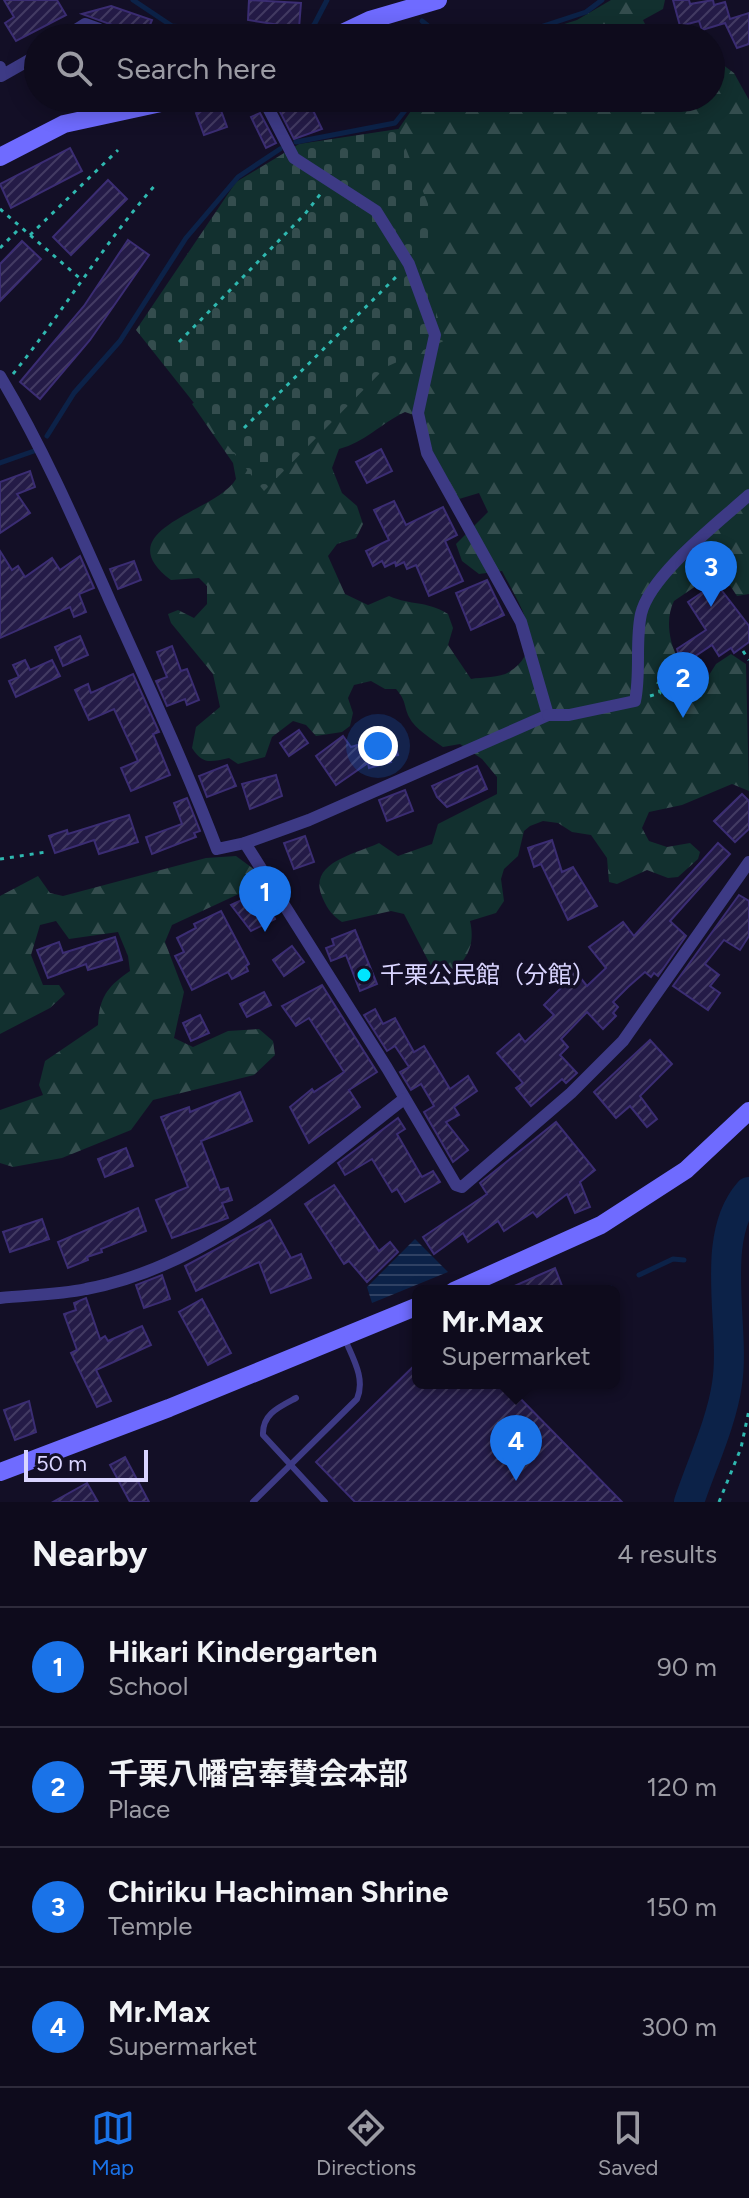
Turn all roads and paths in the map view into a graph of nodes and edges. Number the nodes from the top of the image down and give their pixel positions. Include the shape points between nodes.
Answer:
1 (438, 0) edge
2 (362, 24) edge
3 (24, 62) edge
4 (0, 73) edge
5 (99, 112) edge
6 (270, 112) edge
7 (118, 150) dead end
8 (0, 157) edge
9 (157, 183) dead end
10 (329, 183) junction
11 (0, 209) edge
12 (20, 227) junction
13 (30, 235) junction
14 (0, 248) edge
15 (409, 264) junction
16 (83, 281) junction
17 (179, 342) dead end
18 (2, 379) edge
19 (244, 428) dead end
20 (749, 495) edge
21 (743, 651) dead end
22 (749, 660) edge
23 (672, 679) dead end
24 (635, 701) junction
25 (548, 715) junction
26 (245, 843) junction
27 (46, 852) dead end
28 (0, 859) edge
29 (749, 862) edge
30 (404, 1099) junction
31 (749, 1111) edge
32 (467, 1285) edge
33 (0, 1298) edge
34 (412, 1308) edge
35 (343, 1336) junction
36 (296, 1398) dead end
37 (749, 1410) edge
38 (290, 1466) junction
39 (0, 1472) edge
40 (253, 1502) edge
41 (325, 1502) edge
42 (719, 1502) edge

1 - 2 street
3 - 4 street
5 - 8 street
6 - 10 street via 294,158
7 - 13 path
9 - 16 path
10 - 15 street via 376,211
10 - 17 path
11 - 12 path
12 - 13 path
12 - 14 path
13 - 16 path
15 - 19 path
15 - 25 street via 435,335 419,430 521,622
16 - 18 path
18 - 26 street via 28,420 66,502 217,849
20 - 24 street via 681,556 641,612
21 - 22 path
23 - 24 path via 658,683 660,693
24 - 25 street
25 - 26 street
26 - 30 street
27 - 28 path
29 - 30 street via 623,1041 462,1187
30 - 33 street via 233,1230 194,1251 85,1289
31 - 32 street via 686,1170 601,1225
34 - 35 street
35 - 38 lane via 362,1389
35 - 39 street
36 - 38 lane via 269,1413 262,1425 269,1445
37 - 42 path via 741,1448
38 - 40 lane
38 - 41 lane

